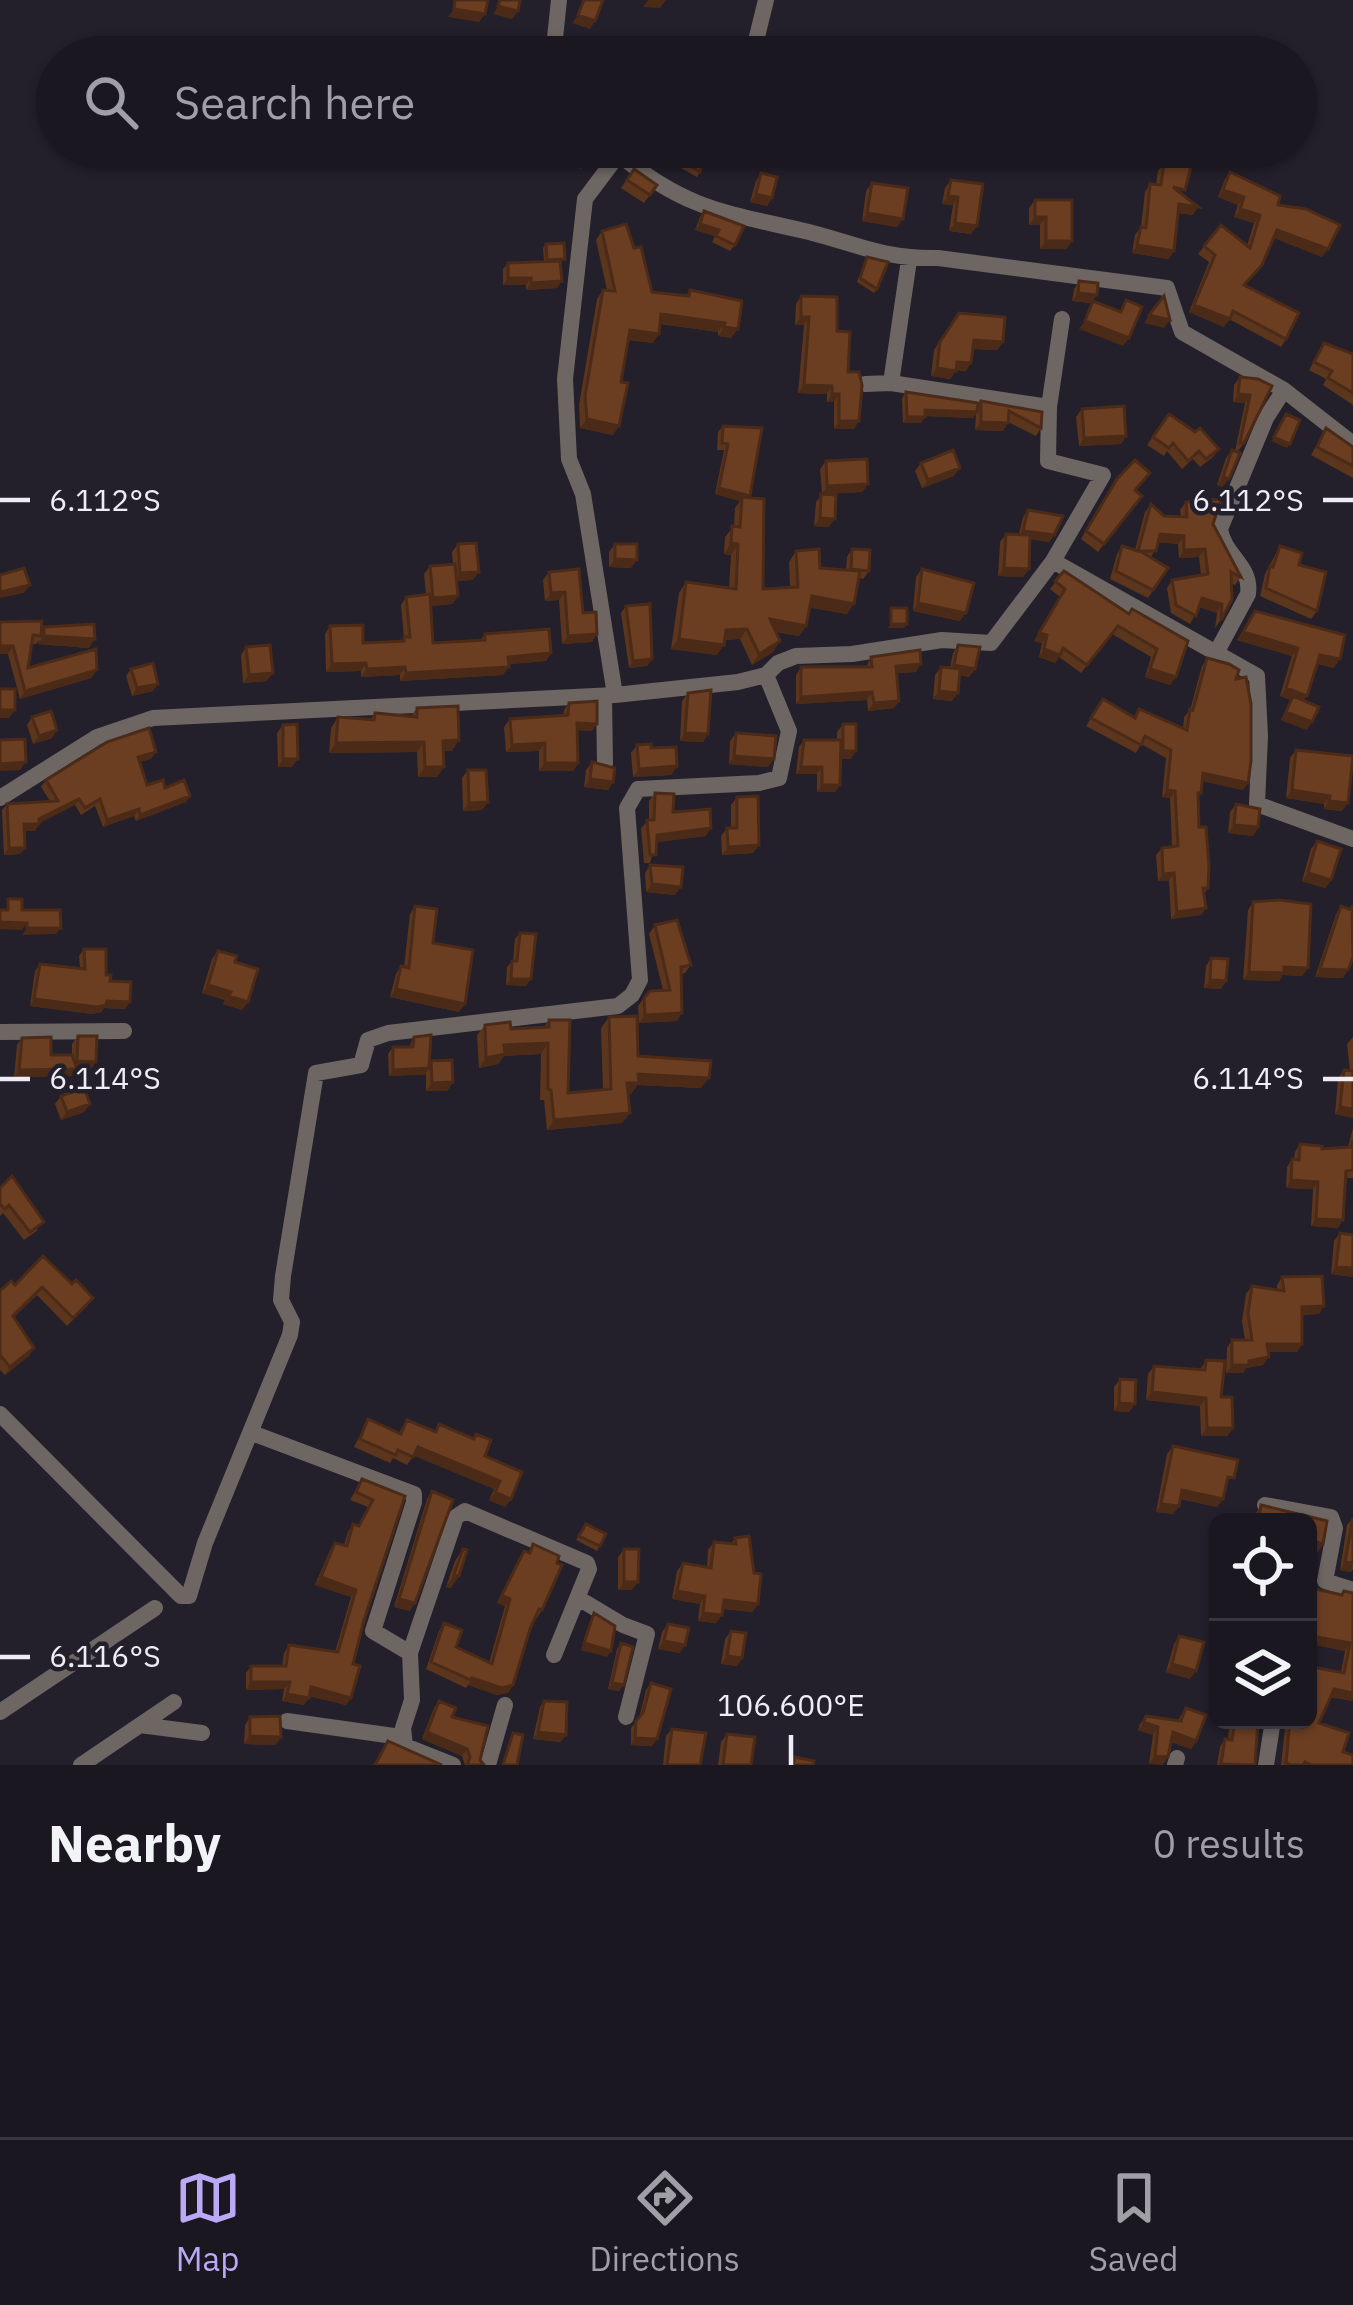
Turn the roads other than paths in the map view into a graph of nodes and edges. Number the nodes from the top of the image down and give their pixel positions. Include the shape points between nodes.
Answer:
1 (559, 0) edge
2 (766, 0) edge
3 (555, 36) edge
4 (757, 36) edge
5 (607, 168) edge
6 (640, 168) edge
7 (909, 260) junction
8 (1062, 319) dead end
9 (891, 383) junction
10 (865, 384) edge
11 (1284, 390) junction
12 (1049, 407) junction
13 (1353, 444) edge
14 (1053, 561) junction
15 (1215, 655) junction
16 (766, 675) junction
17 (609, 696) junction
18 (605, 764) edge
19 (0, 798) edge
20 (1353, 839) edge
21 (124, 1031) dead end
22 (0, 1032) edge
23 (0, 1414) edge
24 (252, 1433) junction
25 (1265, 1504) edge
26 (1304, 1513) edge
27 (1317, 1516) edge
28 (1317, 1579) edge
29 (1317, 1582) edge
30 (1353, 1591) edge
31 (578, 1598) junction
32 (155, 1608) dead end
33 (410, 1653) junction
34 (554, 1655) dead end
35 (174, 1702) dead end
36 (505, 1705) dead end
37 (0, 1712) edge
38 (626, 1717) dead end
39 (286, 1721) edge
40 (140, 1725) junction
41 (1272, 1729) edge
42 (202, 1733) dead end
43 (401, 1737) junction
44 (81, 1765) edge
45 (453, 1765) edge
46 (488, 1765) edge
47 (1266, 1765) edge

1 - 3 street
2 - 4 street
5 - 17 street via 586,199 565,396
6 - 7 street via 661,188 714,212
7 - 9 street
7 - 11 street via 1167,288 1183,333
8 - 12 street
9 - 10 street
9 - 12 street
11 - 13 street
11 - 15 street via 1220,529 1249,584
12 - 14 street via 1048,461 1102,475
14 - 15 street
14 - 16 street via 991,643 942,640 796,656
15 - 20 street via 1258,680 1257,804
16 - 17 street
16 - 24 street via 789,731 779,778 632,795 640,980 632,995 618,1006 388,1033 368,1040 361,1065 316,1073 283,1276 290,1334
17 - 18 street
17 - 19 street via 152,718 97,737
21 - 22 street
23 - 24 street via 185,1597
24 - 33 street via 414,1493 373,1630
25 - 26 street
27 - 28 street via 1334,1520
29 - 30 street
31 - 33 street via 589,1569 584,1560 465,1511 456,1517
31 - 34 street
31 - 38 street via 647,1634
32 - 37 street
33 - 43 street via 412,1700
35 - 40 street
36 - 46 street
39 - 43 street
40 - 42 street
40 - 44 street
41 - 47 street
43 - 45 street via 408,1749

